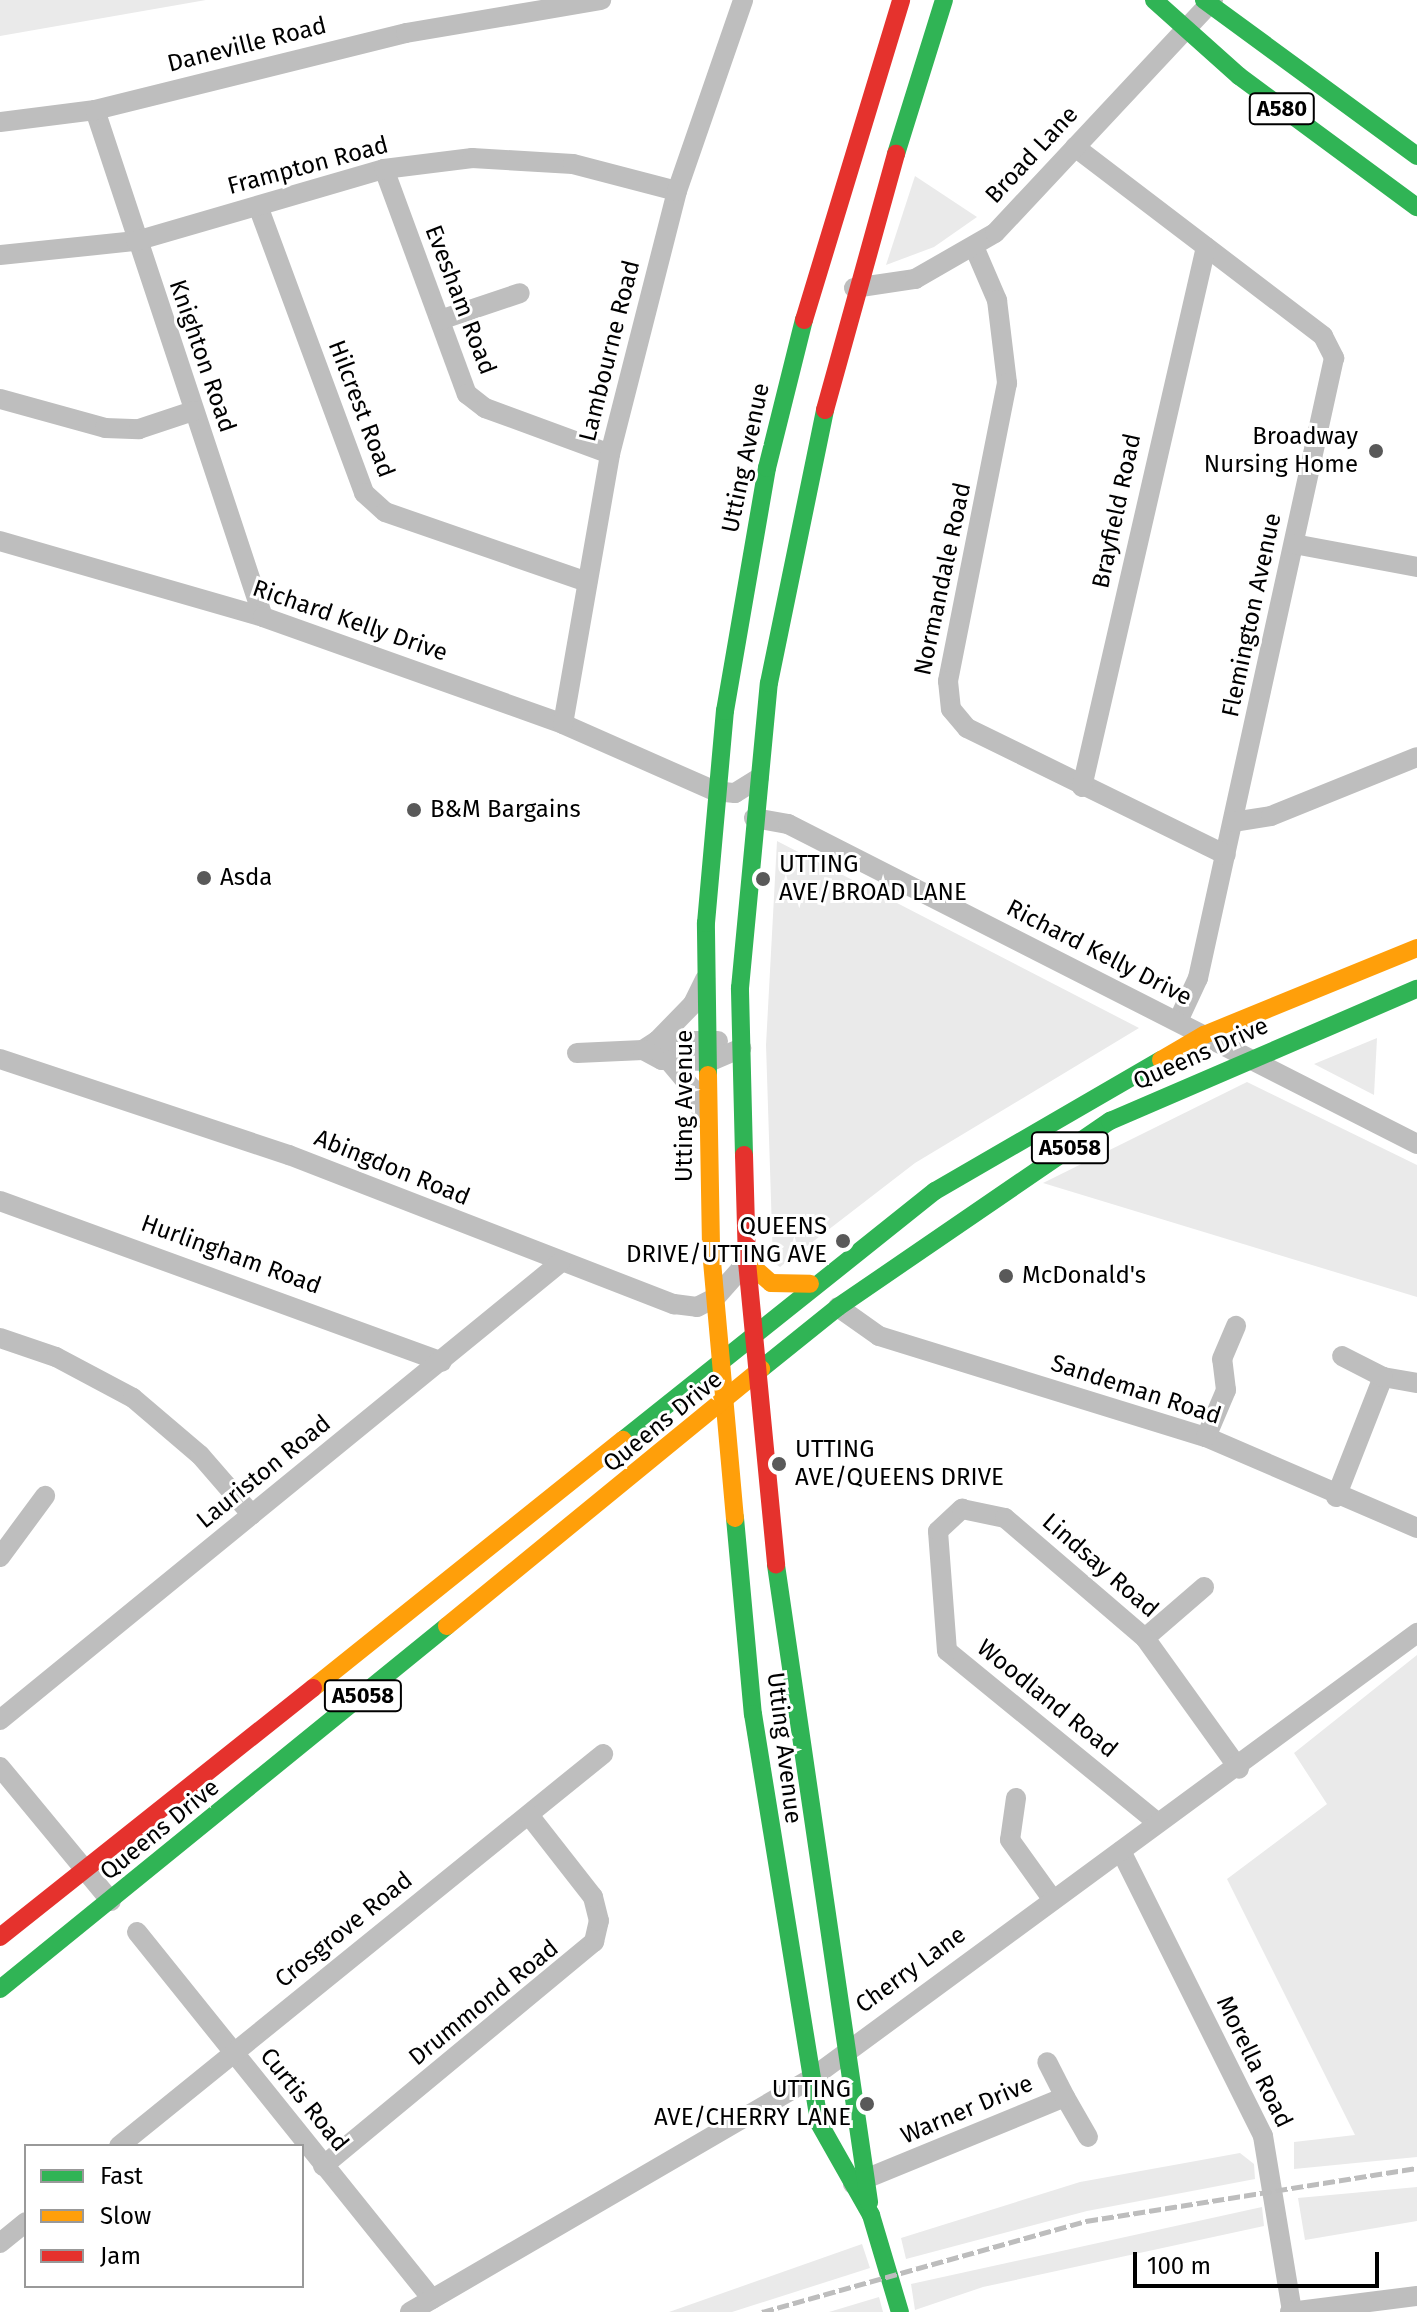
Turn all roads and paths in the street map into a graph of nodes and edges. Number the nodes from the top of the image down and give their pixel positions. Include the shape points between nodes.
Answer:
1 (601, 0) edge
2 (743, 0) edge
3 (901, 0) edge
4 (944, 0) edge
5 (1154, 0) edge
6 (1208, 1) edge
7 (1186, 29) junction
8 (95, 110) junction
9 (0, 122) edge
10 (1075, 147) junction
11 (1417, 156) edge
12 (384, 169) junction
13 (677, 191) junction
14 (258, 206) junction
15 (1417, 207) edge
16 (136, 241) junction
17 (1206, 247) junction
18 (975, 249) junction
19 (0, 255) edge
20 (854, 288) junction
21 (520, 293) dead end
22 (440, 320) junction
23 (0, 399) edge
24 (193, 411) junction
25 (610, 454) junction
26 (1, 543) edge
27 (1294, 544) junction
28 (1417, 567) edge
29 (587, 582) junction
30 (263, 617) junction
31 (563, 724) junction
32 (1417, 757) edge
33 (718, 766) junction
34 (677, 769) junction
35 (759, 778) junction
36 (1082, 787) junction
37 (715, 791) junction
38 (754, 818) junction
39 (1233, 822) junction
40 (1226, 855) junction
41 (1417, 948) edge
42 (708, 970) junction
43 (1417, 989) edge
44 (1178, 1021) junction
45 (1204, 1035) junction
46 (710, 1038) junction
47 (650, 1046) junction
48 (741, 1048) junction
49 (577, 1053) dead end
50 (1249, 1057) junction
51 (0, 1059) edge
52 (669, 1061) junction
53 (711, 1061) junction
54 (709, 1131) junction
55 (1417, 1144) edge
56 (0, 1201) edge
57 (747, 1262) junction
58 (560, 1263) junction
59 (810, 1284) junction
60 (715, 1298) junction
61 (838, 1307) junction
62 (1236, 1326) dead end
63 (753, 1331) junction
64 (0, 1338) edge
65 (1342, 1356) dead end
66 (722, 1357) junction
67 (442, 1362) junction
68 (761, 1373) junction
69 (1383, 1377) junction
70 (1417, 1383) edge
71 (726, 1403) junction
72 (1206, 1437) junction
73 (45, 1496) dead end
74 (1336, 1497) junction
75 (962, 1509) joint
76 (252, 1515) junction
77 (1417, 1528) edge
78 (0, 1557) edge
79 (1204, 1587) dead end
80 (1417, 1633) edge
81 (1145, 1638) junction
82 (0, 1720) edge
83 (603, 1754) dead end
84 (0, 1767) edge
85 (1239, 1769) junction
86 (1016, 1798) dead end
87 (529, 1815) junction
88 (1158, 1823) junction
89 (1121, 1851) junction
90 (83, 1869) junction
91 (1053, 1900) junction
92 (111, 1901) junction
93 (137, 1932) dead end
94 (0, 1937) edge
95 (0, 1989) edge
96 (847, 2048) junction
97 (232, 2053) junction
98 (1047, 2062) dead end
99 (809, 2080) junction
100 (1065, 2097) junction
101 (1088, 2137) dead end
102 (121, 2144) edge
103 (323, 2166) junction
104 (860, 2182) junction
105 (24, 2224) edge
106 (0, 2243) edge
107 (1417, 2296) edge
108 (432, 2299) junction
109 (1340, 2309) edge
110 (410, 2312) edge
111 (900, 2312) edge
112 (1291, 2312) edge

1 - 8 street, Daneville Road via 406,33
2 - 13 street, Lambourne Road
3 - 33 main road, Utting Avenue via 790,372 742,599
4 - 20 main road, Utting Avenue
5 - 7 main road, A580
6 - 7 street, Broad Lane
6 - 11 main road, A580
7 - 10 street, Broad Lane
7 - 15 main road, A580
8 - 9 street, Daneville Road
8 - 16 street, Knighton Road
10 - 17 street, Flemington Avenue
10 - 18 street, Broad Lane
12 - 13 street, Frampton Road via 472,158 573,164
12 - 14 street, Frampton Road
12 - 22 street, Evesham Road
13 - 25 street, Lambourne Road
14 - 16 street, Frampton Road
14 - 29 street, Hilcrest Road via 364,493 385,512
16 - 19 street, Frampton Road
16 - 24 street, Knighton Road
17 - 27 street, Flemington Avenue via 1332,349
17 - 36 street, Brayfield Road
18 - 20 street, Broad Lane via 898,285
18 - 36 street, Normandale Road via 997,300 1006,392 948,700 967,728
20 - 35 main road, Utting Avenue via 805,495
21 - 22 street
22 - 25 street, Evesham Road via 467,394 485,408
23 - 24 street via 105,428 139,429
24 - 30 street, Knighton Road
25 - 29 street, Lambourne Road
26 - 30 street, Richard Kelly Drive
27 - 28 street
27 - 39 street, Flemington Avenue
29 - 31 street, Lambourne Road
30 - 31 street, Richard Kelly Drive
31 - 34 street, Richard Kelly Drive
32 - 39 street via 1271,816
33 - 34 street, Richard Kelly Drive
33 - 37 main road, Utting Avenue
34 - 37 street, Richard Kelly Drive
35 - 37 street via 735,793
35 - 38 main road, Utting Avenue
36 - 40 street, Normandale Road
37 - 42 main road, Utting Avenue
38 - 44 street, Richard Kelly Drive via 788,824
38 - 48 main road, Utting Avenue via 743,917
39 - 40 street, Flemington Avenue
40 - 44 street, Flemington Avenue via 1195,989
41 - 45 main road, Queens Drive / A5058
42 - 46 main road, Utting Avenue
42 - 47 street via 693,1004
43 - 50 main road, Queens Drive / A5058
44 - 45 street, Richard Kelly Drive
45 - 50 street, Richard Kelly Drive
45 - 59 main road, Queens Drive / A5058 via 935,1191
46 - 47 street
46 - 48 street
46 - 53 main road, Utting Avenue
47 - 49 street
47 - 52 street
48 - 53 street
48 - 57 main road, Utting Avenue
50 - 55 street, Richard Kelly Drive
50 - 61 main road, Queens Drive / A5058 via 1110,1121
51 - 58 street, Abingdon Road via 289,1155
52 - 53 street
52 - 54 street via 692,1088
53 - 54 main road, Utting Avenue
54 - 60 main road, Utting Avenue
56 - 67 street, Hurlingham Road
57 - 59 main road via 771,1283
57 - 60 street
57 - 63 main road, Utting Avenue
58 - 60 street, Abingdon Road via 674,1304 697,1307
58 - 67 street, Lauriston Road
59 - 63 main road, Queens Drive / A5058
60 - 66 main road, Utting Avenue
61 - 68 main road, Queens Drive / A5058
61 - 72 street, Sandeman Road via 879,1336
62 - 72 street via 1222,1359 1226,1390
63 - 66 main road, Queens Drive / A5058
63 - 68 main road, Utting Avenue
64 - 76 street via 133,1398 200,1455
65 - 69 street
66 - 71 main road, Utting Avenue
66 - 90 main road, Queens Drive / A5058
67 - 76 street, Lauriston Road
68 - 71 main road, Queens Drive / A5058
68 - 96 main road, Utting Avenue via 794,1714
69 - 70 street
69 - 74 street
71 - 92 main road, Queens Drive / A5058
71 - 99 main road, Utting Avenue via 753,1714
72 - 74 street, Sandeman Road
73 - 78 street
74 - 77 street, Sandeman Road
75 - 81 street, Lindsay Road via 1005,1518
75 - 88 street, Woodland Road via 938,1531 947,1651
76 - 82 street, Lauriston Road
79 - 81 street
80 - 85 street, Cherry Lane
81 - 85 street, Lindsay Road
83 - 87 street, Crosgrove Road
84 - 90 street
85 - 88 street, Cherry Lane
86 - 91 street via 1010,1840
87 - 97 street, Crosgrove Road
87 - 103 street, Drummond Road via 593,1897 599,1921 594,1942
88 - 89 street, Cherry Lane
89 - 91 street, Cherry Lane
89 - 112 street, Morella Road via 1263,2136
90 - 92 street
90 - 94 main road, Queens Drive / A5058
91 - 96 street, Cherry Lane
92 - 95 main road, Queens Drive / A5058
93 - 97 street, Curtis Road
96 - 99 street, Cherry Lane
96 - 104 main road, Utting Avenue
97 - 102 street, Crosgrove Road
97 - 103 street, Curtis Road
98 - 100 street, Warner Drive
99 - 104 main road, Utting Avenue via 819,2123
99 - 108 street, Cherry Lane
100 - 101 street
100 - 104 street, Warner Drive
103 - 108 street, Curtis Road
104 - 111 main road, Utting Avenue
105 - 106 street
107 - 109 street
108 - 110 street, Cherry Lane
109 - 112 street

